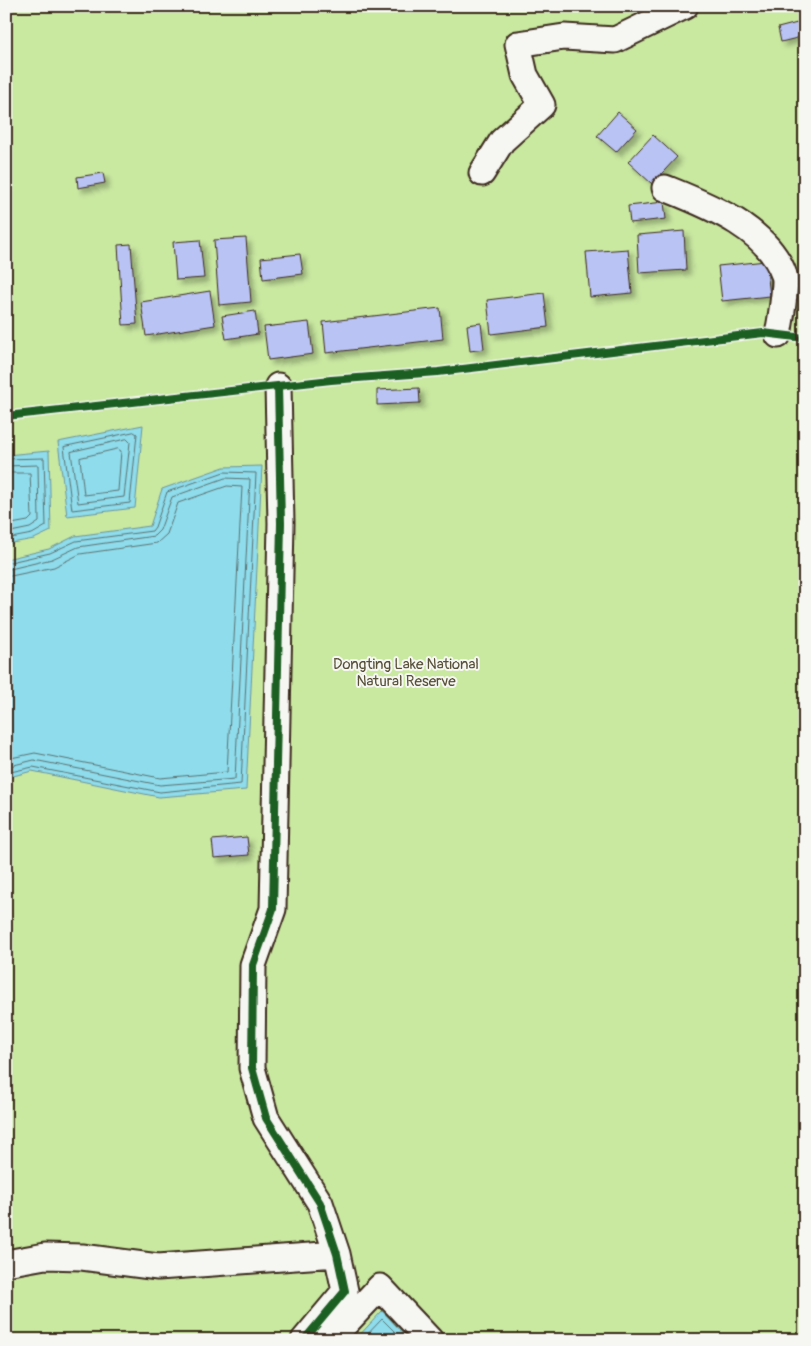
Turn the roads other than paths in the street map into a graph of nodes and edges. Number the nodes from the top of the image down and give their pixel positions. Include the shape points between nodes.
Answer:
1 (685, 6) edge
2 (482, 173) dead end
3 (665, 188) dead end
4 (778, 335) dead end
5 (278, 386) dead end
6 (338, 1254) junction
7 (6, 1263) edge
8 (304, 1340) edge
9 (330, 1340) edge
10 (430, 1340) edge

1 - 2 street via 615,40 564,38 518,44 525,75 542,105 502,141
3 - 4 street via 742,224 767,244 785,276
5 - 6 street via 281,523 273,909 253,965 252,1068 266,1118 320,1202
6 - 7 street via 158,1267 82,1257 45,1256
6 - 8 street via 345,1291
9 - 10 street via 380,1287

